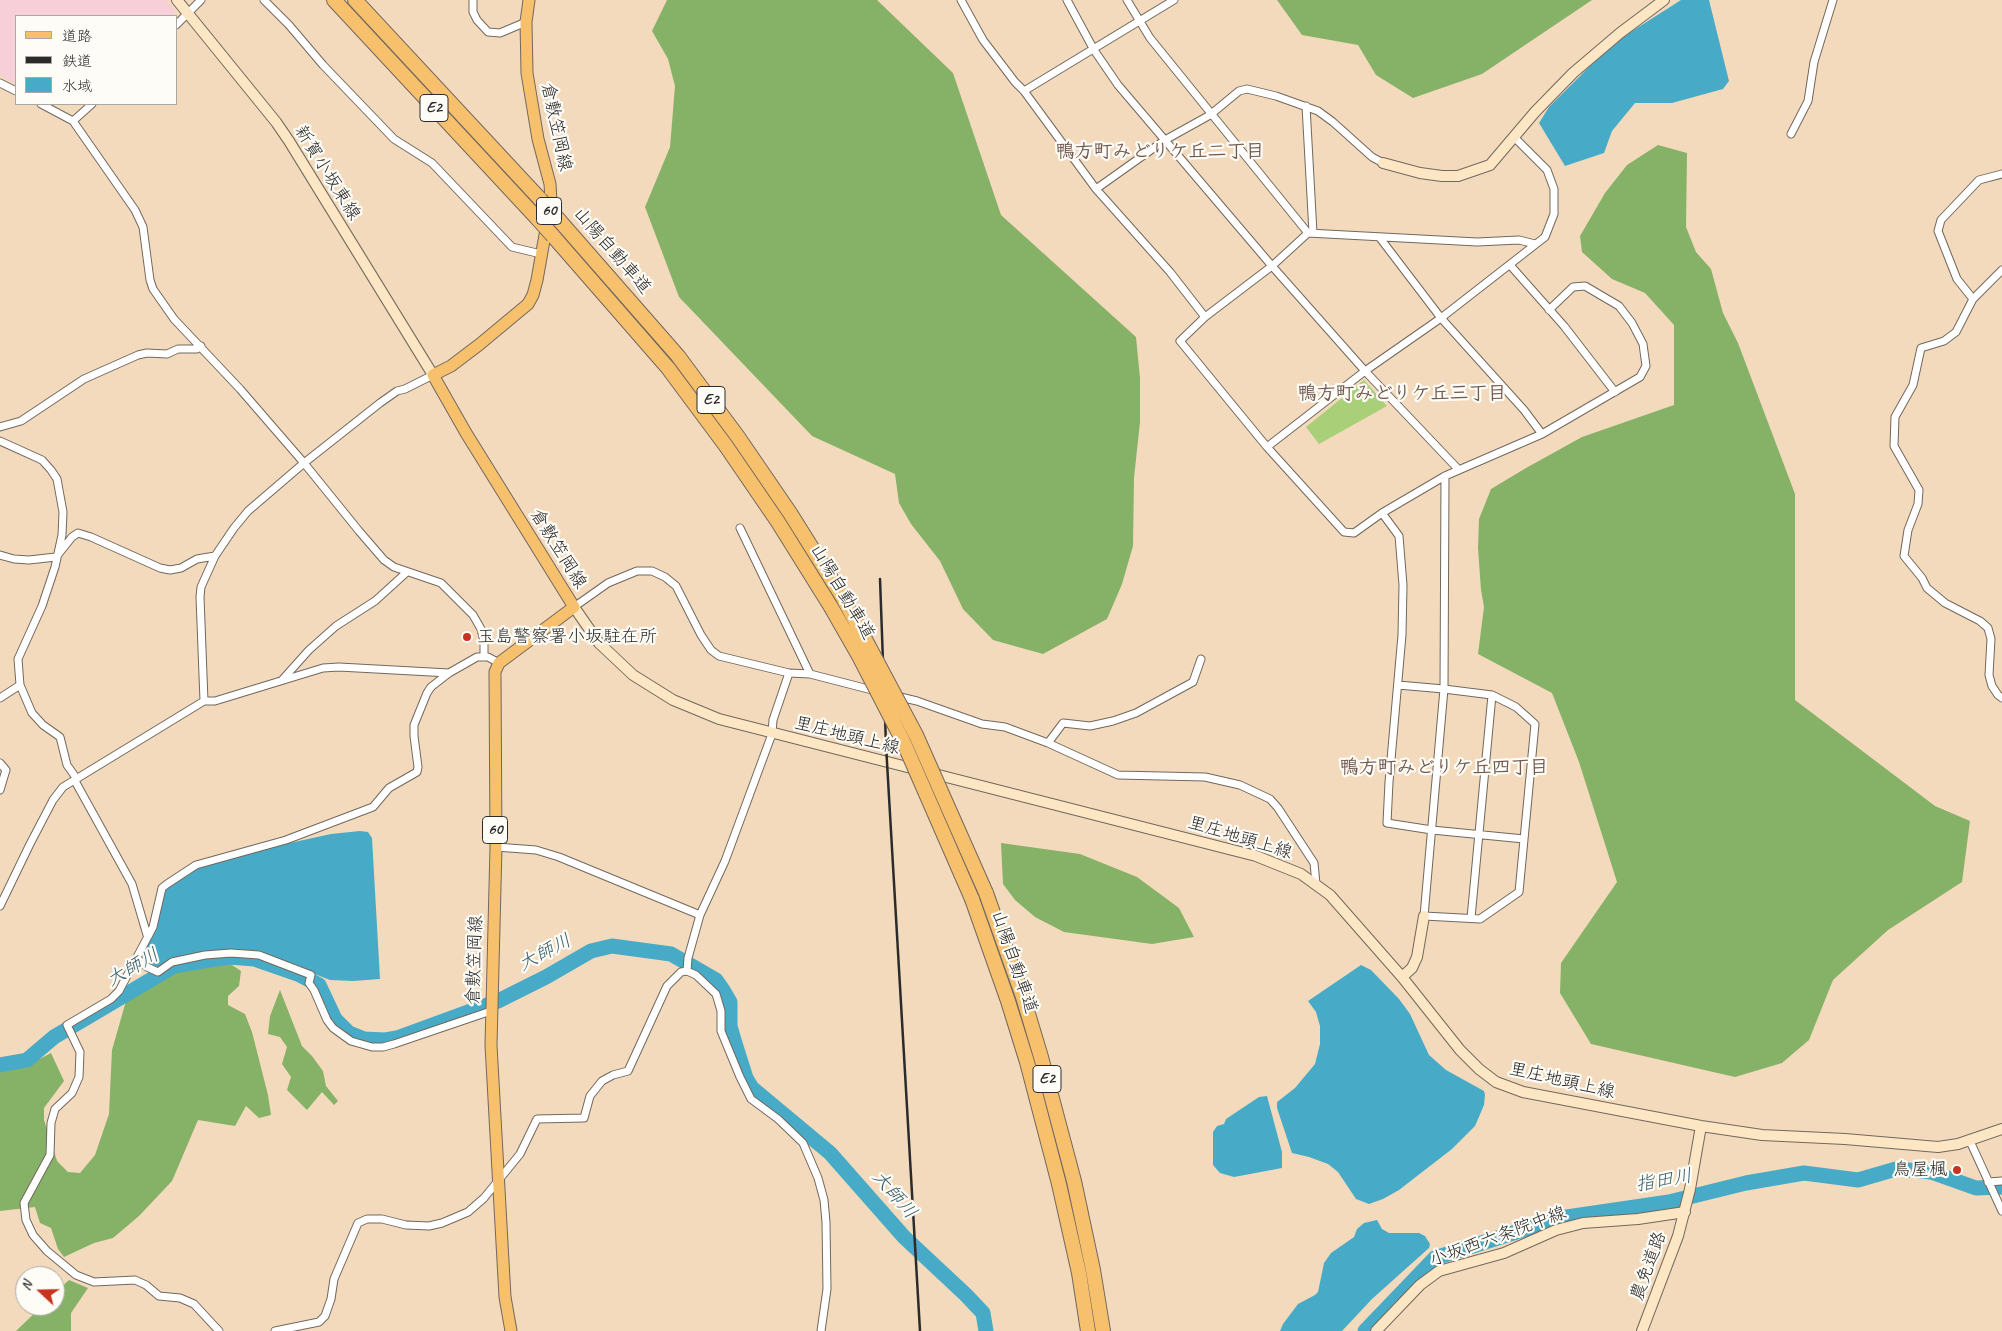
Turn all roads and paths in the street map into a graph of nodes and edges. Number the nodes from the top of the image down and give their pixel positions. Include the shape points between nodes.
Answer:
1 (178, 0) edge
2 (201, 0) edge
3 (264, 0) edge
4 (334, 0) edge
5 (355, 0) edge
6 (473, 0) edge
7 (529, 0) edge
8 (961, 0) edge
9 (1067, 0) edge
10 (1127, 0) edge
11 (1174, 0) edge
12 (1664, 0) edge
13 (1833, 0) edge
14 (188, 14) junction
15 (1139, 21) junction
16 (526, 22) junction
17 (178, 23) edge
18 (1094, 50) junction
19 (0, 83) edge
20 (15, 90) edge
21 (1024, 91) junction
22 (43, 105) edge
23 (91, 105) edge
24 (1306, 106) junction
25 (1210, 115) junction
26 (73, 121) junction
27 (1791, 134) dead end
28 (1515, 138) junction
29 (1165, 140) junction
30 (1383, 163) joint
31 (2002, 174) edge
32 (1096, 189) junction
33 (1310, 233) junction
34 (1380, 238) junction
35 (1535, 244) junction
36 (540, 254) junction
37 (1510, 265) junction
38 (1272, 266) junction
39 (2002, 270) edge
40 (1973, 299) junction
41 (1549, 310) junction
42 (1205, 317) junction
43 (1440, 318) junction
44 (201, 346) junction
45 (1365, 371) junction
46 (434, 375) junction
47 (1615, 392) junction
48 (0, 427) edge
49 (1542, 434) junction
50 (0, 441) edge
51 (1267, 447) junction
52 (304, 463) junction
53 (1458, 469) junction
54 (1445, 476) junction
55 (1382, 513) junction
56 (740, 528) dead end
57 (0, 555) edge
58 (216, 556) junction
59 (56, 557) junction
60 (407, 572) junction
61 (574, 607) junction
62 (484, 656) junction
63 (1200, 659) dead end
64 (499, 663) junction
65 (449, 673) junction
66 (790, 673) junction
67 (810, 674) junction
68 (282, 681) junction
69 (1398, 684) junction
70 (20, 685) junction
71 (1444, 690) junction
72 (1492, 695) junction
73 (0, 698) edge
74 (2002, 698) edge
75 (204, 701) junction
76 (772, 734) junction
77 (1048, 742) junction
78 (0, 763) edge
79 (76, 780) junction
80 (0, 790) edge
81 (1432, 830) junction
82 (1479, 835) junction
83 (1524, 839) junction
84 (496, 847) junction
85 (1316, 884) junction
86 (0, 906) edge
87 (700, 915) junction
88 (1424, 916) junction
89 (1471, 918) junction
90 (147, 935) junction
91 (137, 958) junction
92 (687, 967) junction
93 (1402, 977) junction
94 (491, 1006) junction
95 (1701, 1126) junction
96 (2002, 1129) edge
97 (1969, 1139) junction
98 (2002, 1181) edge
99 (498, 1182) junction
100 (1989, 1183) junction
101 (1686, 1208) junction
102 (2002, 1211) edge
103 (219, 1331) edge
104 (275, 1331) edge
105 (511, 1331) edge
106 (821, 1331) edge
107 (1088, 1331) edge
108 (1103, 1331) edge
109 (1376, 1331) edge
110 (1642, 1331) edge

1 - 14 main road, 新賀小坂東線
2 - 14 street
3 - 36 street via 394,139 432,163 512,247
4 - 107 highway, 山陽自動車道 / E2, bridge via 535,216 668,368 778,522 859,656 903,741 990,947 1027,1062 1059,1184
5 - 108 highway, 山陽自動車道 / E2, bridge via 540,198 678,356 790,513 842,596 916,735 986,893 1024,997 1074,1181
6 - 16 street via 473,12 488,32 500,32
7 - 16 main road, 倉敷笠岡線 / 60
8 - 21 street via 983,40
9 - 18 street
10 - 15 street
11 - 15 street
12 - 28 main road via 1573,73
13 - 27 street via 1814,62 1808,101
14 - 17 street
14 - 46 main road, 新賀小坂東線 via 289,141
15 - 18 street
15 - 25 street
16 - 36 main road, 倉敷笠岡線 / 60 via 527,73 551,200
18 - 21 street
18 - 29 street via 1118,85
19 - 20 street
21 - 32 street
22 - 26 street
23 - 26 street
24 - 25 street via 1247,90 1239,92
24 - 30 street via 1333,122
24 - 33 street
25 - 29 street
25 - 33 street
26 - 44 street via 143,226 153,289 174,319
28 - 30 main road via 1490,165 1458,176 1420,173
28 - 35 street via 1547,170 1554,188 1554,214 1545,237
29 - 32 street
29 - 38 street
31 - 40 street via 1978,180 1941,220 1938,231 1957,279
32 - 42 street via 1170,272
33 - 34 street
33 - 38 street
34 - 35 street via 1477,242 1519,240
34 - 43 street
35 - 37 street
36 - 46 main road, 倉敷笠岡線 / 60 via 537,280 528,304 451,366
37 - 41 street
37 - 43 street
38 - 42 street
38 - 45 street
39 - 40 street
40 - 74 street via 1956,332 1944,341 1921,348 1913,385 1896,417 1894,446 1919,490 1904,556 1927,588 1945,603 1988,628 1991,639 1989,676 1992,686
41 - 47 street
41 - 47 street via 1573,287 1585,286 1618,306 1632,323 1640,338 1646,366 1640,377
42 - 51 street via 1180,340
43 - 45 street
43 - 49 street
44 - 48 street via 167,354 138,355 84,379 21,421
44 - 52 street
45 - 51 street
45 - 53 street
46 - 52 street via 397,391
46 - 61 main road, 倉敷笠岡線 via 466,433
47 - 49 street
49 - 53 street
50 - 59 street via 42,460 57,479 63,512 62,535
51 - 55 street via 1344,532 1354,533
52 - 58 street via 248,511
52 - 60 street via 384,560
53 - 54 street
54 - 55 street
54 - 71 street
55 - 69 street via 1399,536 1403,585
56 - 67 street
57 - 59 street via 29,560
58 - 59 street via 197,559 170,570 78,533
58 - 75 street via 205,576 200,598
59 - 70 street via 42,606 18,660
60 - 62 street via 441,583 473,615 481,629
60 - 68 street via 375,601 336,626
61 - 64 main road, 倉敷笠岡線
61 - 66 street via 608,583 637,570 652,571 676,586 701,635 719,656
61 - 76 main road, 里庄地頭上線 via 609,654 653,689 694,710
62 - 64 street
62 - 65 street
63 - 77 street via 1193,682 1136,713 1114,721 1090,726 1063,723
64 - 84 main road, 倉敷笠岡線 / 60 via 495,672
65 - 68 street via 338,667
65 - 90 street via 431,687 414,725 416,772 389,788 373,807 286,840 196,865 162,888
66 - 67 street
66 - 76 street via 773,720
67 - 77 street via 917,701 982,724
68 - 75 street via 215,701
69 - 71 street
69 - 81 street via 1387,823
70 - 73 street
70 - 79 street via 32,713 60,737 67,765
71 - 72 street
71 - 81 street
72 - 82 street
72 - 83 street via 1516,707 1535,724
75 - 79 street
76 - 85 main road, 里庄地頭上線 via 1256,856 1301,874
76 - 87 street via 725,861
77 - 85 street via 1118,775 1205,777 1240,785 1270,799 1314,863
78 - 80 street via 6,770
79 - 86 street via 63,787 53,800
79 - 90 street via 132,884
81 - 82 street
81 - 88 street
82 - 83 street
82 - 89 street
83 - 89 street via 1518,892 1488,915 1480,919
84 - 87 street via 536,850 559,857
84 - 94 main road, 倉敷笠岡線 / 60
85 - 93 main road, 里庄地頭上線 via 1330,895
87 - 92 street
88 - 89 street
88 - 93 main road via 1417,957 1412,968
90 - 91 street
91 - 94 street via 158,972 172,962 231,953 251,954 294,968 311,975 323,1012 333,1028 351,1041 372,1047 394,1044
91 - 103 street via 119,991 69,1028 80,1052 79,1077 72,1093 55,1109 50,1155 24,1203 26,1220 33,1235 47,1251 76,1276 94,1282 135,1280 159,1296 180,1298 194,1304
92 - 99 street via 667,986 628,1072 602,1081 590,1096 584,1118 537,1119 520,1154
92 - 106 street via 716,994 721,1011 721,1031 751,1099 803,1143 818,1178 826,1222 827,1290
93 - 95 main road, 里庄地頭上線 via 1460,1050 1496,1082 1523,1092
94 - 99 main road, 倉敷笠岡線 / 60
95 - 97 main road, 里庄地頭上線 via 1762,1135 1922,1147 1938,1147
95 - 101 main road
96 - 97 main road, 里庄地頭上線
97 - 100 street
98 - 100 street
99 - 104 street via 468,1212 442,1224 406,1225 382,1219 358,1223 334,1279 325,1316 319,1322
99 - 105 main road, 倉敷笠岡線 / 60 via 504,1297
100 - 102 street
101 - 109 main road, 小坂西六条院中線 via 1638,1219 1582,1223 1556,1230 1504,1253 1439,1272 1420,1285
101 - 110 main road, 農免道路

